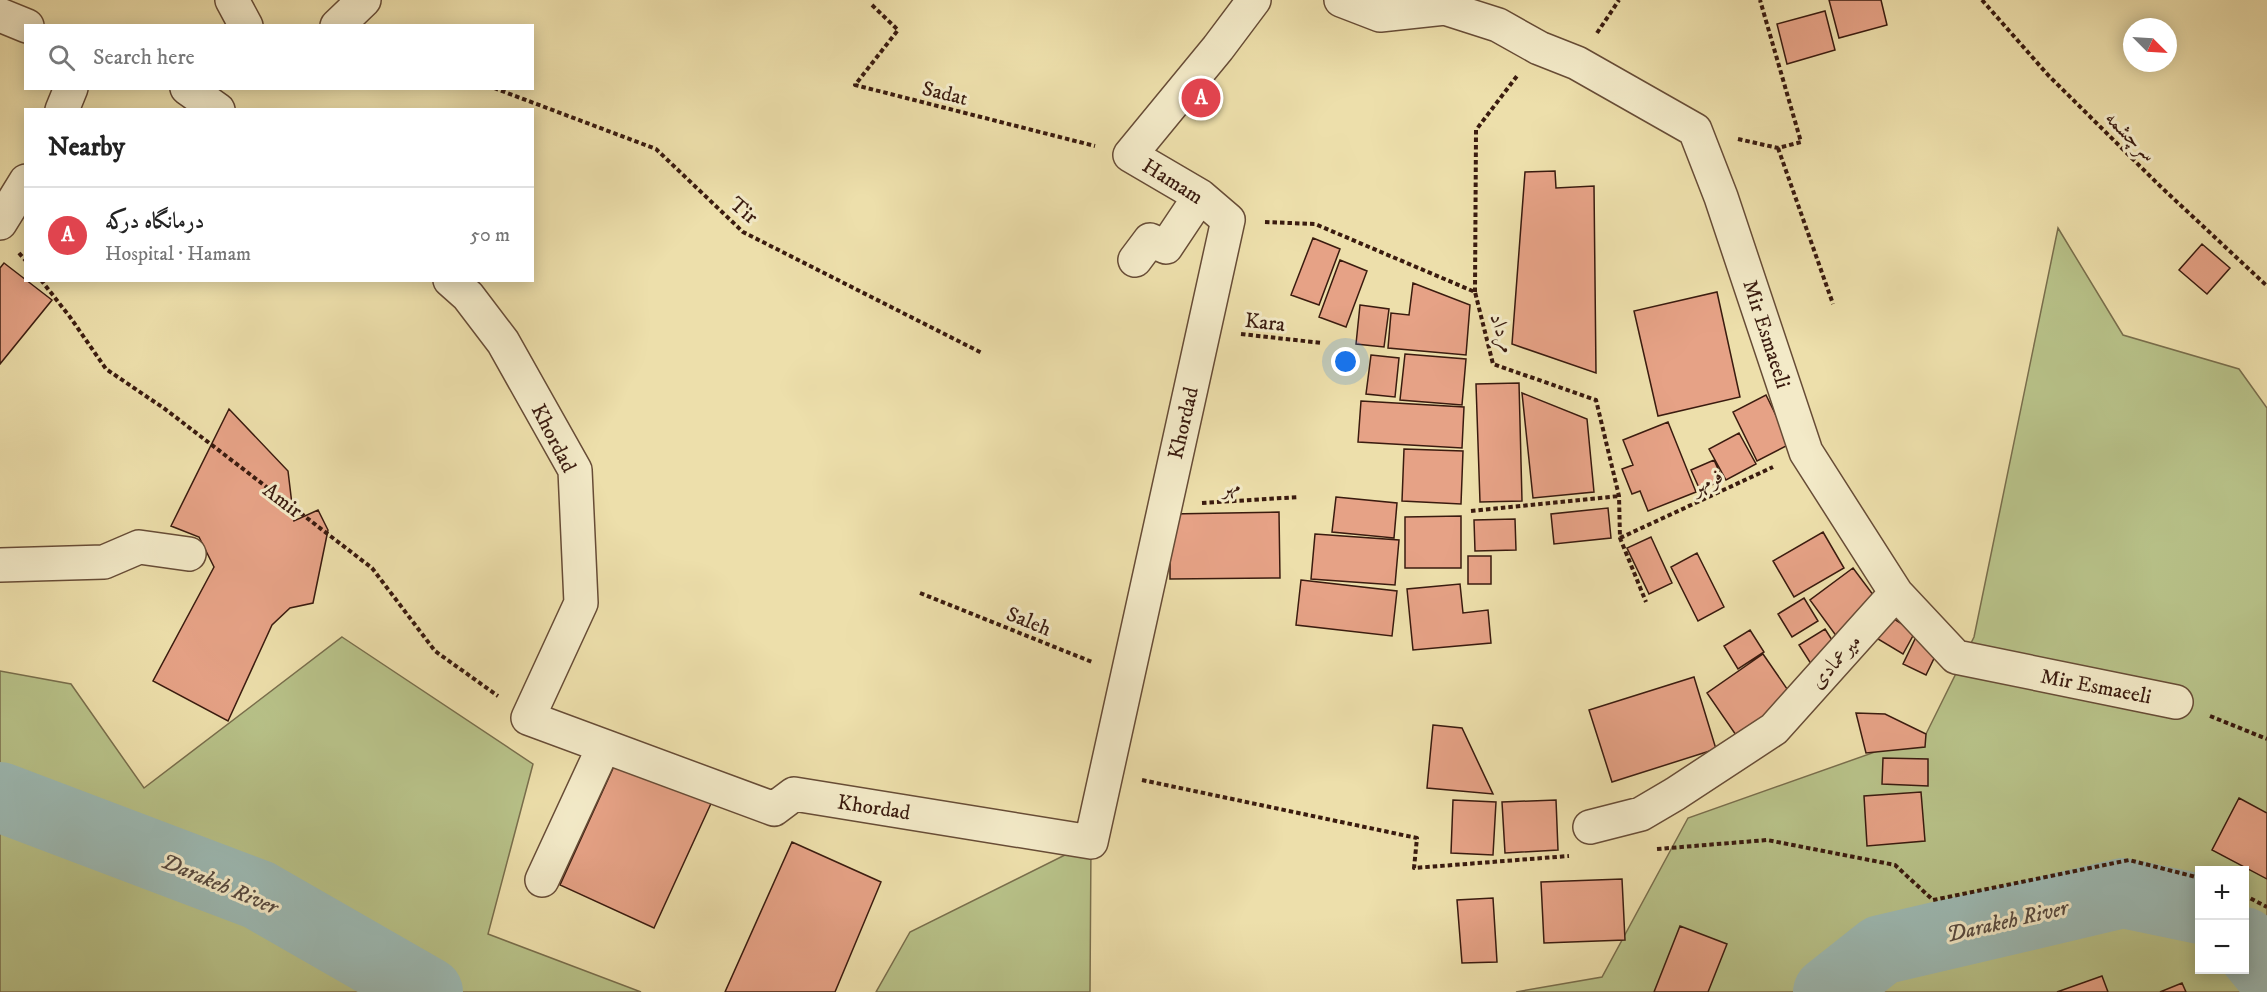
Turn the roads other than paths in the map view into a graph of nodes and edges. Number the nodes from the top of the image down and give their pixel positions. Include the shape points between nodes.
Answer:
1 (232, 0) edge
2 (364, 0) edge
3 (1254, 0) edge
4 (1341, 0) edge
5 (0, 15) edge
6 (245, 24) edge
7 (339, 24) edge
8 (24, 25) edge
9 (70, 90) edge
10 (190, 90) edge
11 (63, 108) edge
12 (215, 108) edge
13 (24, 184) edge
14 (1200, 196) junction
15 (1228, 220) joint
16 (0, 223) edge
17 (1135, 260) dead end
18 (452, 282) edge
19 (189, 554) dead end
20 (0, 565) edge
21 (1896, 593) junction
22 (2176, 702) road end
23 (604, 746) junction
24 (1585, 841) road end
25 (542, 880) dead end

1 - 6 street
2 - 7 street
3 - 14 street, Hamam via 1130,155
4 - 21 street, Mir Esmaeeli via 1380,15 1445,8 1498,25 1577,63 1695,130 1806,452
5 - 8 street
9 - 11 street
10 - 12 street
13 - 16 street
14 - 15 street, Hamam
14 - 17 street via 1166,247 1150,240
15 - 23 street, Khordad via 1091,842 794,794 774,808
18 - 23 street, Khordad via 503,342 575,470 581,603 528,718
19 - 20 street via 139,547 104,562
21 - 22 street, Mir Esmaeeli via 1956,657
21 - 24 street, میرعمادی via 1774,729 1675,795
23 - 25 street

